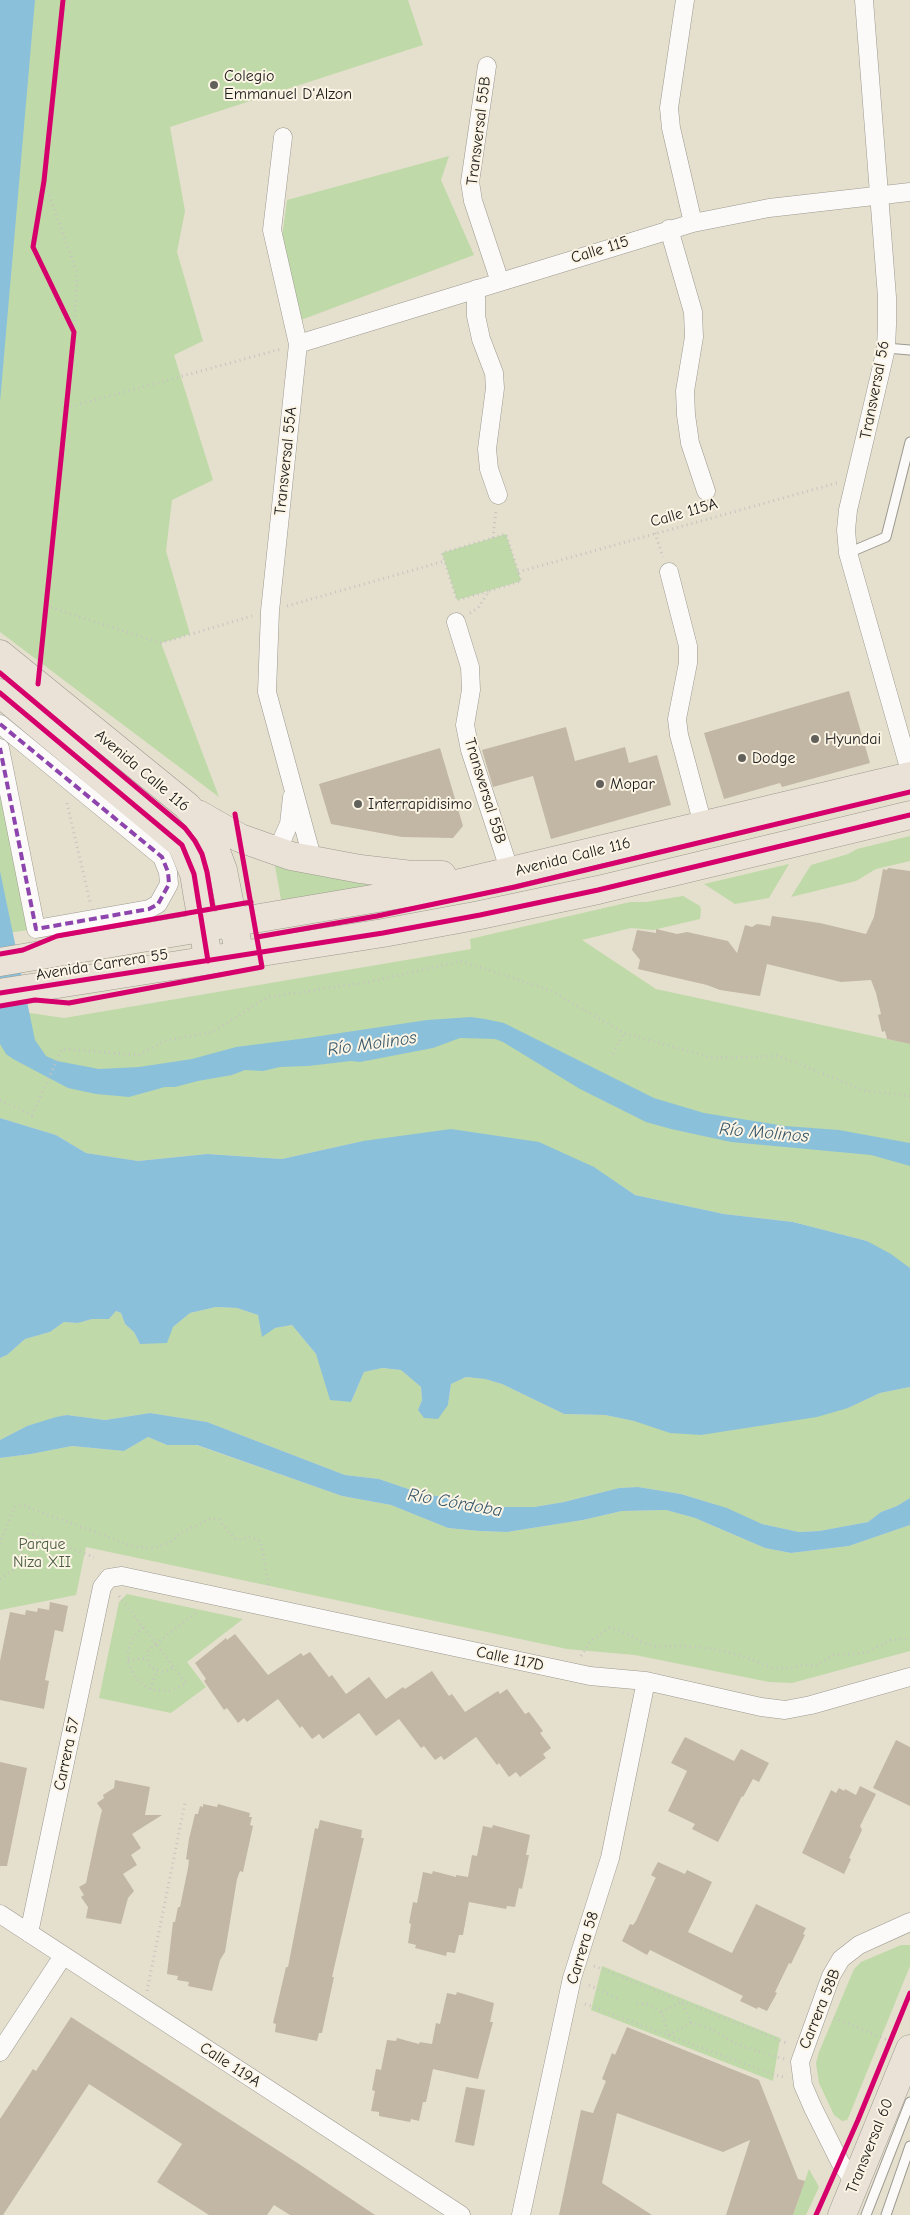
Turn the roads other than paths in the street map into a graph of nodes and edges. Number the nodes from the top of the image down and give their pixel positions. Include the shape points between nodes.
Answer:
1 (685, 0) edge
2 (864, 0) edge
3 (487, 66) dead end
4 (283, 137) dead end
5 (910, 192) edge
6 (879, 195) junction
7 (693, 223) junction
8 (669, 229) junction
9 (500, 282) junction
10 (476, 289) junction
11 (298, 344) junction
12 (886, 348) junction
13 (910, 350) edge
14 (910, 442) edge
15 (706, 491) dead end
16 (498, 495) road end
17 (848, 552) junction
18 (669, 572) road end
19 (456, 622) road end
20 (0, 654) edge
21 (0, 693) edge
22 (0, 724) edge
23 (0, 748) edge
24 (910, 771) edge
25 (910, 776) edge
26 (292, 786) junction
27 (187, 806) junction
28 (910, 815) edge
29 (702, 826) junction
30 (274, 851) junction
31 (313, 861) junction
32 (510, 872) junction
33 (233, 923) junction
34 (203, 928) junction
35 (240, 956) junction
36 (208, 961) junction
37 (0, 962) edge
38 (0, 993) edge
39 (109, 1578) joint
40 (910, 1677) edge
41 (646, 1681) junction
42 (0, 1914) edge
43 (910, 1922) edge
44 (29, 1933) junction
45 (63, 1956) junction
46 (896, 2044) edge
47 (0, 2052) edge
48 (910, 2102) edge
49 (910, 2146) edge
50 (855, 2183) junction
51 (461, 2215) edge
52 (521, 2215) edge
53 (842, 2215) edge
54 (866, 2215) edge
55 (886, 2215) edge

1 - 7 street via 669,108
2 - 6 street, Transversal 56
3 - 9 street, Transversal 55B via 470,182 473,201
4 - 11 street, Transversal 55A via 272,230
5 - 6 street, Calle 115
6 - 7 street, Calle 115 via 769,208
6 - 12 street, Transversal 56 via 887,297
7 - 8 street, Calle 115
8 - 9 street, Calle 115
8 - 15 street via 694,312 694,337 684,391 690,442
9 - 10 street, Calle 115
10 - 11 street, Calle 115
10 - 16 street via 476,316 494,373 487,449 489,469
11 - 26 street, Transversal 55A via 270,611 268,692
12 - 13 lane
12 - 17 street, Transversal 56 via 848,510
14 - 17 lane via 886,537
17 - 24 street, Transversal 56
18 - 29 street via 688,646 688,663 677,718 679,736
19 - 32 street, Transversal 55B via 470,667 471,690 465,725 470,750
20 - 27 main road, Avenida Calle 116
21 - 34 main road, Avenida Calle 116 via 182,845 194,874
22 - 23 street via 162,857 169,884 158,904 149,910 36,929
25 - 29 main road, Avenida Calle 116
26 - 30 street, Transversal 55A via 289,824
26 - 31 street, Transversal 55A
27 - 30 main road via 240,838
27 - 33 main road, Avenida Calle 116 via 210,835 223,870
28 - 35 main road via 489,913 383,934
29 - 32 main road, Avenida Calle 116
30 - 31 main road
31 - 32 main road via 412,875
32 - 33 main road, Avenida Calle 116 via 406,894
33 - 34 main road, Avenida Calle 116
33 - 35 main road, Avenida Calle 116
34 - 36 main road, Avenida Calle 116
34 - 37 main road, Avenida Carrera 55
35 - 36 main road
36 - 38 main road, Avenida Carrera 55
39 - 41 street, Calle 117D via 122,1576 590,1676
39 - 44 street, Carrera 57 via 102,1587
40 - 41 street, Calle 117D via 785,1710
41 - 52 street, Carrera 58 via 610,1858 572,1978
42 - 44 street, Calle 119A
43 - 50 street, Carrera 58B via 859,1945 841,1959 831,1976 800,2062 803,2086 812,2108 840,2162
44 - 45 street, Calle 119A
45 - 47 street
45 - 51 street, Calle 119A
46 - 50 main road, Transversal 60
48 - 54 lane
49 - 55 lane
50 - 53 main road, Transversal 60

